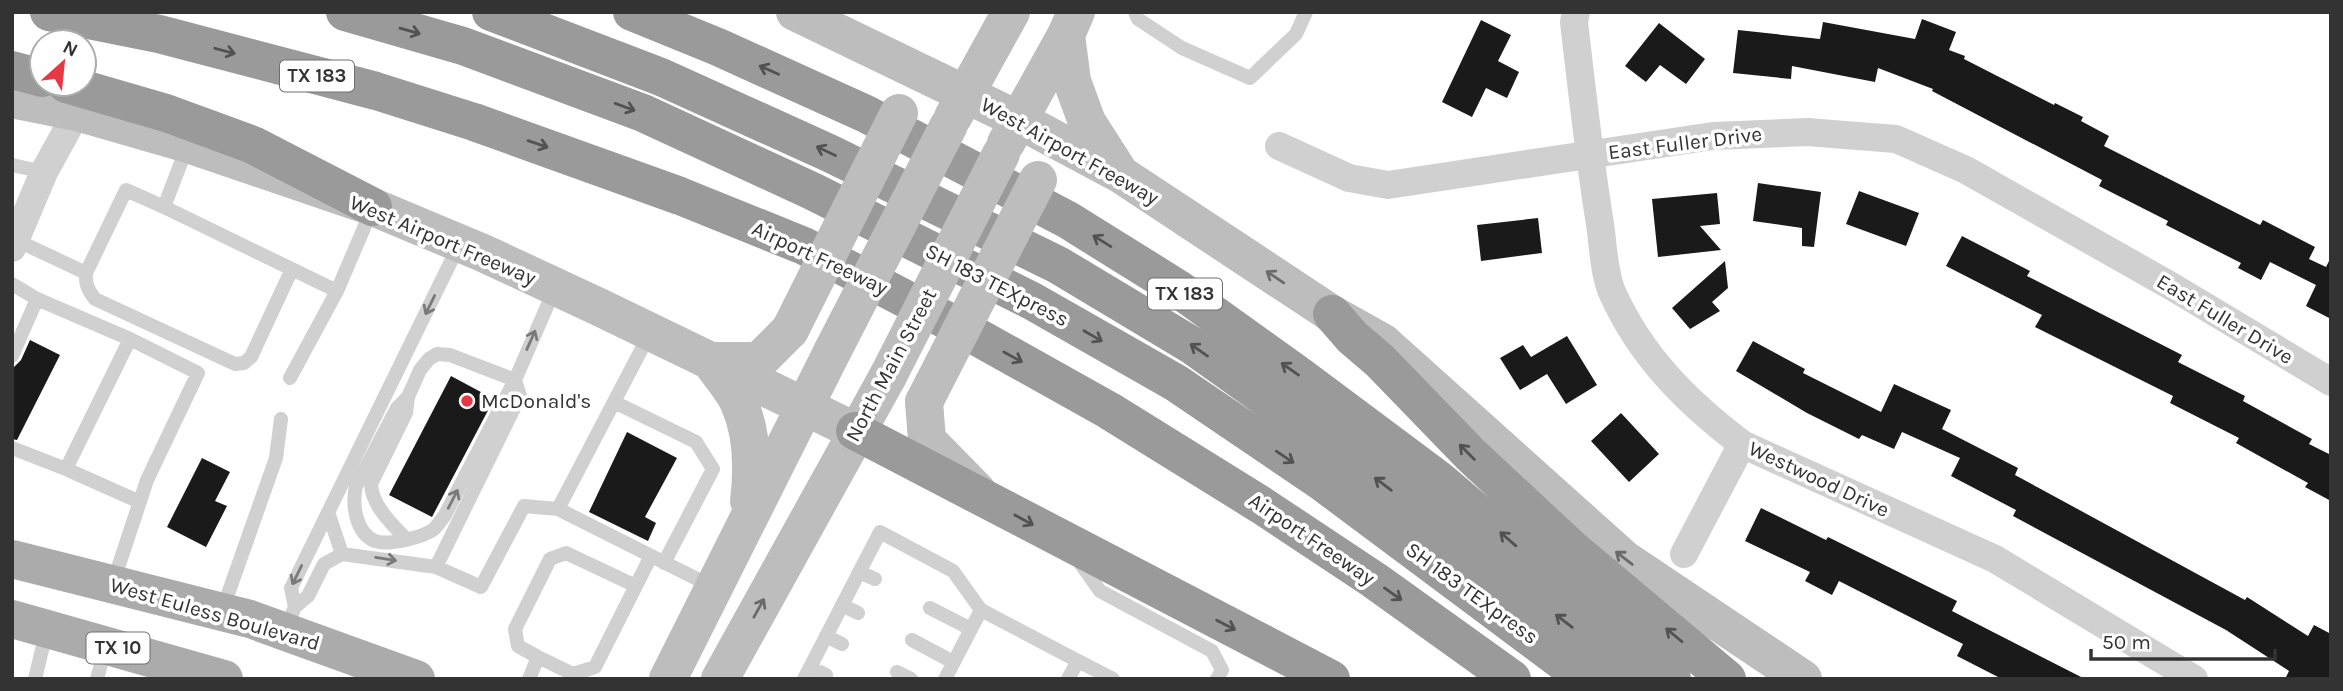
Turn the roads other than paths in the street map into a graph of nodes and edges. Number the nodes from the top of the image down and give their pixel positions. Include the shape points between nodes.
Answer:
1 (49, 12) edge
2 (113, 12) edge
3 (345, 12) edge
4 (491, 12) edge
5 (632, 12) edge
6 (1012, 12) edge
7 (1135, 12) edge
8 (1306, 12) edge
9 (1576, 12) edge
10 (814, 16) edge
11 (1071, 23) edge
12 (159, 34) junction
13 (863, 43) junction
14 (72, 98) edge
15 (12, 99) edge
16 (957, 109) junction
17 (1019, 120) junction
18 (188, 144) junction
19 (1279, 146) dead end
20 (1589, 155) junction
21 (12, 165) edge
22 (44, 172) junction
23 (1120, 174) junction
24 (164, 207) junction
25 (373, 207) junction
26 (14, 244) edge
27 (460, 244) junction
28 (292, 269) junction
29 (86, 273) junction
30 (12, 284) edge
31 (555, 288) junction
32 (337, 290) junction
33 (37, 299) junction
34 (1332, 314) junction
35 (650, 332) junction
36 (130, 339) junction
37 (12, 356) edge
38 (709, 361) junction
39 (290, 378) dead end
40 (515, 380) junction
41 (2331, 382) edge
42 (391, 384) junction
43 (408, 397) junction
44 (614, 401) junction
45 (804, 405) junction
46 (281, 419) dead end
47 (855, 431) junction
48 (1742, 444) junction
49 (12, 448) edge
50 (66, 469) junction
51 (984, 498) junction
52 (140, 502) junction
53 (558, 509) junction
54 (328, 512) junction
55 (748, 518) junction
56 (406, 539) junction
57 (1065, 542) junction
58 (342, 554) junction
59 (1684, 554) dead end
60 (12, 559) edge
61 (657, 560) junction
62 (436, 567) junction
63 (859, 572) junction
64 (98, 579) junction
65 (875, 579) dead end
66 (636, 586) junction
67 (713, 588) junction
68 (842, 605) junction
69 (930, 608) dead end
70 (981, 610) junction
71 (222, 613) junction
72 (858, 613) dead end
73 (290, 619) junction
74 (971, 629) junction
75 (826, 636) junction
76 (912, 640) dead end
77 (67, 641) edge
78 (842, 644) dead end
79 (538, 657) junction
80 (1078, 660) junction
81 (953, 662) junction
82 (897, 671) dead end
83 (728, 673) edge
84 (807, 673) edge
85 (826, 675) dead end
86 (35, 679) edge
87 (224, 679) edge
88 (416, 679) edge
89 (528, 679) edge
90 (668, 679) edge
91 (911, 679) edge
92 (945, 679) edge
93 (1068, 679) edge
94 (1113, 679) edge
95 (1217, 679) edge
96 (1331, 679) edge
97 (1512, 679) edge
98 (1586, 679) edge
99 (1637, 679) edge
100 (1672, 679) edge
101 (1727, 679) edge
102 (1802, 679) edge
103 (2194, 679) edge

1 - 12 highway, Airport Freeway / TX 183
2 - 12 highway
3 -> 98 highway, SH 183 TEXpress via 463,46 643,113 1032,301 1176,383 1322,482
99 -> 4 highway, SH 183 TEXpress via 1350,458 1193,345 1058,265 661,77
100 -> 5 highway, TX 183 via 1439,480 1177,288 1068,220 866,114
6 - 16 main road
7 - 8 lane via 1182,48 1250,78 1296,34
9 - 20 street, Westwood Drive
10 - 13 main road, West Airport Freeway
11 - 17 main road, North Main Street
11 - 23 main road via 1072,81 1087,122
12 -> 97 highway, Airport Freeway / TX 183 via 474,122 804,246 1108,410 1374,580
13 - 16 main road, West Airport Freeway
13 - 38 main road, bridge via 890,84 899,113 790,330 759,361
14 - 15 main road, West Airport Freeway
14 - 18 main road, West Airport Freeway
14 - 22 street
14 - 25 highway via 166,113 253,145
16 - 17 main road, West Airport Freeway
16 - 45 main road, bridge
17 - 23 main road, West Airport Freeway
17 - 47 main road, North Main Street, bridge via 888,376
18 - 24 lane
18 - 25 main road, West Airport Freeway
19 - 20 street, East Fuller Drive via 1349,178 1388,185
20 - 41 street, East Fuller Drive via 1727,135 1807,131 1896,139 1966,170
20 - 48 street, Westwood Drive via 1611,289 1634,334 1673,385
21 - 22 lane
22 - 26 street
34 -> 23 main road, West Airport Freeway
23 - 51 main road, bridge via 1060,166 1038,180 924,402 926,440
24 - 28 lane
24 - 29 lane via 126,190
25 - 27 main road, West Airport Freeway
25 - 32 lane
26 - 29 lane
27 - 31 main road, West Airport Freeway
27 -> 42 lane
28 - 29 lane via 251,357 235,364 95,299
28 - 32 lane
30 - 33 lane
31 - 35 main road, West Airport Freeway
40 -> 31 lane
32 - 39 lane
33 - 36 lane
33 - 37 lane
101 -> 34 highway via 1561,539
102 -> 34 main road, West Airport Freeway via 1623,559 1382,342
35 - 38 main road, West Airport Freeway
35 - 44 lane
36 - 50 lane
36 - 52 lane via 198,373
38 - 45 main road, West Airport Freeway
38 - 55 main road via 739,402 751,444
40 - 43 lane via 437,354 420,370
56 -> 40 lane via 423,536 445,515
40 - 62 lane via 520,396
42 - 43 lane
42 - 54 lane
43 - 56 lane via 406,413 371,484 377,504
43 - 56 lane via 397,408 353,500 356,516 374,541
44 - 53 lane
44 - 61 lane via 696,442 713,469
45 - 47 main road, West Airport Freeway
45 - 55 main road
46 - 71 lane via 276,458
47 - 51 highway
83 -> 47 main road, North Main Street
48 - 59 street
48 - 103 street, Westwood Drive via 1995,559
49 - 50 lane
50 - 52 lane
51 -> 57 highway
52 - 64 lane
53 - 61 lane
53 - 62 lane via 524,506 481,587
54 - 58 lane
54 -> 73 lane via 291,588
55 - 67 main road
57 - 95 lane via 1100,591 1212,651 1222,670
57 -> 96 highway
58 -> 62 lane
58 - 73 lane via 324,564
60 - 64 main road, West Euless Boulevard
61 - 66 lane
61 - 67 lane
63 - 65 lane
63 - 68 lane
63 - 70 lane via 880,532 953,571
64 - 71 main road, West Euless Boulevard
64 - 77 main road
66 - 79 lane via 595,667 573,674
66 - 79 lane via 566,553 550,559 514,629 519,646
67 - 90 main road
68 - 72 lane
68 - 75 lane
69 - 74 lane
70 - 74 lane
70 - 80 lane
71 - 73 main road, West Euless Boulevard via 250,619
73 - 88 main road, West Euless Boulevard
74 - 81 lane
75 - 78 lane
75 - 84 lane
76 - 81 lane
77 - 86 lane
77 - 87 main road, TX 10
79 - 89 lane
80 - 93 lane
80 - 94 lane
81 - 92 lane
82 - 91 lane
84 - 85 lane

